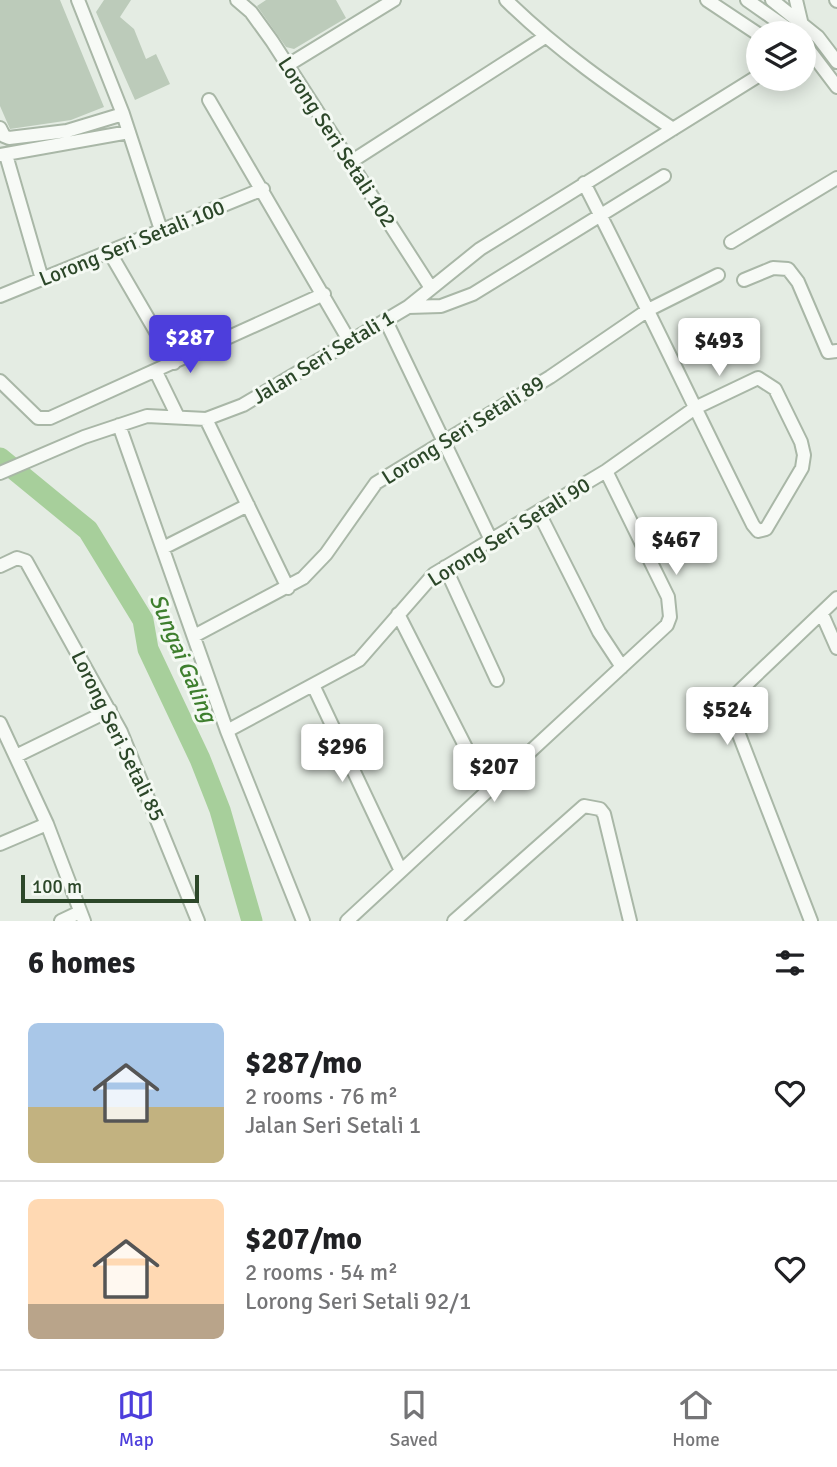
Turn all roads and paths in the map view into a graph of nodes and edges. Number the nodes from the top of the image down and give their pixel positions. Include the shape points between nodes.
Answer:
1 (78, 0) edge
2 (237, 0) edge
3 (394, 0) edge
4 (506, 0) edge
5 (707, 0) edge
6 (747, 0) edge
7 (772, 0) edge
8 (796, 0) edge
9 (775, 21) edge
10 (801, 21) joint
11 (746, 26) edge
12 (816, 35) edge
13 (545, 37) junction
14 (816, 56) edge
15 (816, 61) edge
16 (821, 62) junction
17 (837, 62) edge
18 (288, 65) junction
19 (746, 83) edge
20 (837, 87) edge
21 (209, 100) dead end
22 (122, 114) junction
23 (0, 128) edge
24 (673, 129) junction
25 (129, 132) junction
26 (3, 155) edge
27 (349, 163) junction
28 (664, 176) dead end
29 (837, 178) edge
30 (584, 183) junction
31 (263, 189) junction
32 (601, 216) junction
33 (161, 230) junction
34 (731, 242) dead end
35 (110, 253) junction
36 (718, 275) dead end
37 (42, 279) junction
38 (744, 280) dead end
39 (431, 288) junction
40 (324, 294) junction
41 (0, 296) edge
42 (408, 307) junction
43 (648, 310) junction
44 (386, 321) junction
45 (350, 342) junction
46 (837, 351) edge
47 (174, 363) junction
48 (156, 372) junction
49 (0, 381) edge
50 (695, 408) junction
51 (177, 415) junction
52 (206, 419) junction
53 (118, 425) junction
54 (445, 441) junction
55 (606, 471) junction
56 (0, 474) edge
57 (248, 505) junction
58 (540, 513) junction
59 (491, 540) junction
60 (163, 548) junction
61 (0, 566) edge
62 (445, 568) junction
63 (288, 588) junction
64 (837, 598) edge
65 (398, 614) junction
66 (822, 614) junction
67 (194, 636) junction
68 (837, 648) edge
69 (622, 667) junction
70 (497, 680) dead end
71 (313, 685) junction
72 (110, 710) junction
73 (0, 723) edge
74 (227, 731) junction
75 (16, 756) junction
76 (487, 789) junction
77 (47, 824) junction
78 (0, 844) edge
79 (400, 869) junction
80 (82, 917) edge
81 (61, 921) edge
82 (198, 921) edge
83 (303, 921) edge
84 (347, 921) edge
85 (454, 921) edge
86 (630, 921) edge
87 (811, 921) edge

1 - 22 street
2 - 18 street, Lorong Seri Setali 102 via 256,18
3 - 18 street
4 - 13 street
5 - 11 street
6 - 9 street
7 - 10 street
8 - 10 street
12 - 17 street
13 - 24 street via 594,77
13 - 27 street
14 - 16 street
15 - 16 street
16 - 20 street
18 - 27 street, Lorong Seri Setali 102
19 - 24 street, Jalan Seri Setali 1
21 - 31 street
22 - 23 street via 67,131 9,138
22 - 25 street
24 - 30 street, Jalan Seri Setali 1
25 - 26 street
25 - 33 street
26 - 37 street
27 - 39 street, Lorong Seri Setali 102
28 - 32 street, Jalan Seri Setali 1
29 - 34 street
30 - 32 street
30 - 39 street, Jalan Seri Setali 1 via 480,249
31 - 33 street, Lorong Seri Setali 100
31 - 40 street
32 - 42 street, Jalan Seri Setali 1 via 473,294 441,306
32 - 43 street
33 - 35 street, Lorong Seri Setali 100
35 - 37 street, Lorong Seri Setali 100
35 - 47 street
36 - 43 street, Lorong Seri Setali 89
37 - 41 street, Lorong Seri Setali 100
38 - 46 street via 773,268 788,269 828,352
39 - 42 street, Jalan Seri Setali 1
40 - 45 street
40 - 47 street
42 - 44 street, Jalan Seri Setali 1
43 - 50 street
43 - 54 street, Lorong Seri Setali 89
44 - 45 street, Jalan Seri Setali 1
44 - 54 street
45 - 52 street, Jalan Seri Setali 1 via 243,405
47 - 48 street
48 - 49 street via 43,420
48 - 51 street
50 - 50 street, Lorong Seri Setali 90 via 758,379 775,389 804,455 802,468 766,529 758,531 753,525
50 - 55 street, Lorong Seri Setali 90
51 - 52 street, Jalan Seri Setali 1
51 - 53 street, Jalan Seri Setali 1 via 147,416
52 - 57 street
53 - 56 street, Jalan Seri Setali 1
53 - 60 street
54 - 59 street
54 - 63 street, Lorong Seri Setali 89 via 376,483 316,568
55 - 58 street, Lorong Seri Setali 90
55 - 69 street via 670,609 661,632
57 - 60 street
57 - 63 street
58 - 59 street, Lorong Seri Setali 90
58 - 69 street via 598,632
59 - 62 street, Lorong Seri Setali 90
60 - 67 street
61 - 72 street, Lorong Seri Setali 85 via 22,559
62 - 65 street, Lorong Seri Setali 90 via 428,579
62 - 70 street
63 - 67 street, Lorong Seri Setali 89
64 - 66 street
65 - 71 street, Lorong Seri Setali 90 via 359,660
65 - 76 street
66 - 68 street
66 - 87 street via 730,699 738,732
67 - 74 street
69 - 76 street
71 - 74 street, Lorong Seri Setali 90
71 - 79 street
72 - 75 street
72 - 82 street, Lorong Seri Setali 85
73 - 75 street
74 - 83 street
75 - 77 street
76 - 79 street
77 - 78 street
77 - 80 street
79 - 84 street
80 - 81 street
85 - 86 street via 584,806 604,814

